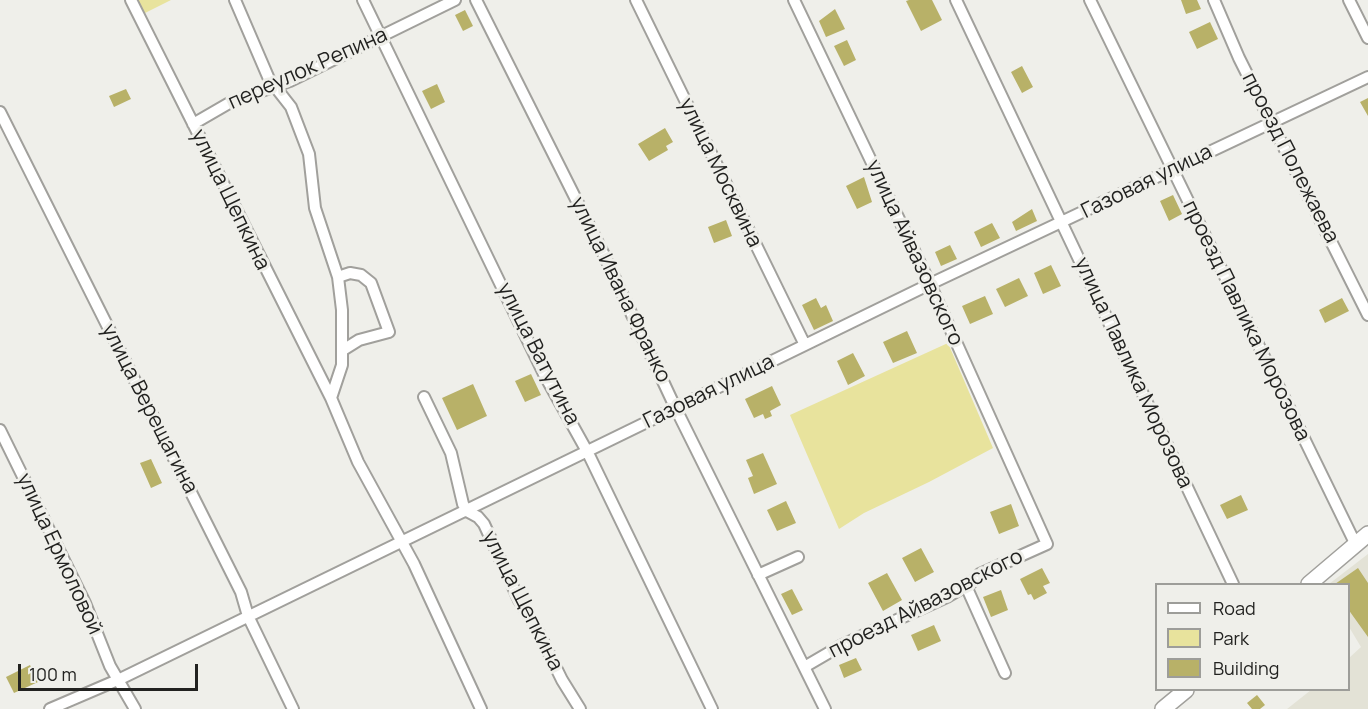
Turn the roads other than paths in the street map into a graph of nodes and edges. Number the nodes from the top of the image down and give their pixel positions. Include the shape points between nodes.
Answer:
1 (131, 0) edge
2 (235, 0) edge
3 (363, 0) edge
4 (455, 0) edge
5 (476, 0) edge
6 (636, 0) edge
7 (794, 0) edge
8 (956, 0) edge
9 (1090, 0) edge
10 (1214, 0) edge
11 (1349, 0) edge
12 (381, 38) junction
13 (1368, 38) edge
14 (1368, 77) edge
15 (275, 87) junction
16 (0, 112) edge
17 (193, 124) junction
18 (1272, 124) junction
19 (1171, 168) junction
20 (1062, 222) junction
21 (338, 277) junction
22 (930, 284) junction
23 (1368, 315) edge
24 (805, 345) junction
25 (343, 350) junction
26 (424, 397) dead end
27 (331, 399) junction
28 (675, 407) junction
29 (0, 430) edge
30 (588, 453) junction
31 (467, 510) junction
32 (1368, 534) edge
33 (401, 541) junction
34 (1047, 544) joint
35 (1356, 545) junction
36 (798, 557) dead end
37 (758, 575) junction
38 (1232, 583) edge
39 (1311, 583) edge
40 (966, 586) junction
41 (248, 616) junction
42 (806, 666) junction
43 (1005, 674) dead end
44 (120, 679) junction
45 (1185, 691) edge
46 (50, 709) edge
47 (135, 709) edge
48 (293, 709) edge
49 (481, 709) edge
50 (580, 709) edge
51 (712, 709) edge
52 (825, 709) edge
53 (1163, 709) edge

1 - 17 street, улица Щепкина
2 - 15 street
3 - 12 street, улица Ватутина
4 - 12 street, переулок Репина
5 - 28 street, улица Ивана Франко
6 - 24 street, улица Москвина
7 - 22 street, улица Айвазовского
8 - 20 street, улица Павлика Морозова
9 - 19 street, проезд Павлика Морозова
10 - 18 street, проезд Полежаева
11 - 13 street
12 - 15 street, переулок Репина
12 - 30 street, улица Ватутина via 544,374
14 - 18 street, Газовая улица
15 - 17 street, переулок Репина via 231,102
15 - 21 street via 302,130 315,208
16 - 41 street, улица Верещагина via 241,592
17 - 27 street, улица Щепкина
18 - 19 street, Газовая улица
18 - 23 street, проезд Полежаева
19 - 20 street, Газовая улица
19 - 35 street, проезд Павлика Морозова
20 - 22 street, Газовая улица
20 - 38 street, улица Павлика Морозова
21 - 25 street
21 - 25 street via 350,273 371,283 389,332 359,340
22 - 24 street, Газовая улица
22 - 34 street, улица Айвазовского
24 - 28 street, Газовая улица
25 - 27 street
26 - 31 street, улица Щепкина via 451,453
27 - 33 street, улица Щепкина via 358,462
28 - 30 street, Газовая улица
28 - 37 street, улица Ивана Франко
29 - 44 street, улица Ермоловой via 85,603 110,666
30 - 31 street, Газовая улица
30 - 51 street, улица Ватутина
31 - 33 street, Газовая улица
31 - 50 street, улица Щепкина via 484,524 519,600
32 - 35 main road
33 - 41 street, Газовая улица
33 - 49 street, улица Щепкина
34 - 40 street, проезд Айвазовского via 980,574
35 - 39 main road
36 - 37 street
37 - 42 street, улица Ивана Франко
40 - 42 street, проезд Айвазовского
40 - 43 street
41 - 44 street, Газовая улица
41 - 48 street, улица Верещагина
42 - 52 street, улица Ивана Франко
44 - 46 street, Газовая улица
44 - 47 street, улица Ермоловой
45 - 53 main road

